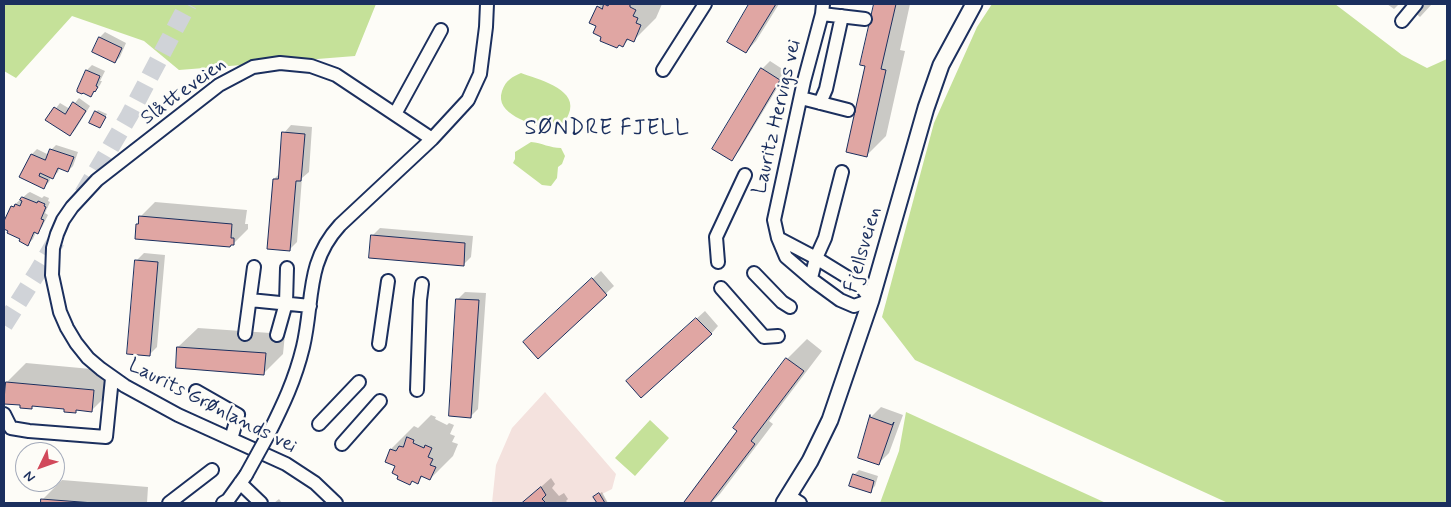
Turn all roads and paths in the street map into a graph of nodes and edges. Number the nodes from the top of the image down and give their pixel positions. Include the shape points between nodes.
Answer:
1 (487, 4) edge
2 (705, 4) edge
3 (974, 4) edge
4 (1416, 4) edge
5 (822, 9) edge
6 (842, 16) junction
7 (865, 19) dead end
8 (1402, 21) dead end
9 (441, 30) dead end
10 (663, 70) dead end
11 (801, 98) junction
12 (820, 103) junction
13 (848, 110) dead end
14 (395, 114) junction
15 (432, 139) junction
16 (842, 172) dead end
17 (745, 175) dead end
18 (97, 180) joint
19 (778, 238) junction
20 (816, 258) junction
21 (718, 262) dead end
22 (254, 267) dead end
23 (287, 268) dead end
24 (754, 273) dead end
25 (811, 278) junction
26 (388, 281) dead end
27 (422, 284) dead end
28 (720, 288) dead end
29 (250, 300) junction
30 (871, 300) junction
31 (286, 303) junction
32 (310, 306) junction
33 (790, 307) dead end
34 (245, 334) dead end
35 (276, 335) dead end
36 (778, 336) dead end
37 (379, 344) dead end
38 (112, 378) junction
39 (359, 382) dead end
40 (418, 390) dead end
41 (196, 391) dead end
42 (380, 401) dead end
43 (4, 414) edge
44 (319, 424) dead end
45 (231, 439) junction
46 (342, 444) dead end
47 (212, 470) dead end
48 (243, 479) junction
49 (791, 501) edge
50 (169, 503) edge
51 (223, 503) edge
52 (261, 503) edge
53 (336, 503) edge

1 - 15 street via 480,74 468,100
2 - 10 street
3 - 30 main road, Fjellsveien via 941,65 926,108
4 - 8 street
5 - 6 street
5 - 11 street, Lauritz Hervigs vei
6 - 7 street
6 - 12 street
9 - 14 street
11 - 12 street
11 - 19 street, Lauritz Hervigs vei via 774,220
12 - 13 street
14 - 15 street, Slåtteveien
14 - 18 street, Slåtteveien via 336,75 311,66 280,63 253,67 219,85
15 - 32 street via 332,233 317,262
16 - 20 street via 825,238
17 - 21 street via 716,237
18 - 38 street, Laurits Grønlands vei via 63,220 53,248 52,275 60,312 76,344
19 - 20 street
19 - 25 street, Lauritz Hervigs vei via 786,257
20 - 25 street
20 - 30 street via 860,285
22 - 29 street
23 - 31 street
24 - 33 street
25 - 30 street, Lauritz Hervigs vei via 840,300 854,306
26 - 37 street
27 - 40 street
28 - 36 street via 764,337
29 - 31 street
29 - 34 street
30 - 49 main road, Fjellsveien via 830,420
31 - 32 street
31 - 35 street
32 - 48 street, bridge via 294,382
38 - 43 street via 106,437 12,428
38 - 45 street, Laurits Grønlands vei via 178,415
39 - 44 street
41 - 45 street via 238,415
42 - 46 street
45 - 53 street, Laurits Grønlands vei via 286,464 315,483
47 - 50 street
48 - 51 street
48 - 52 street

